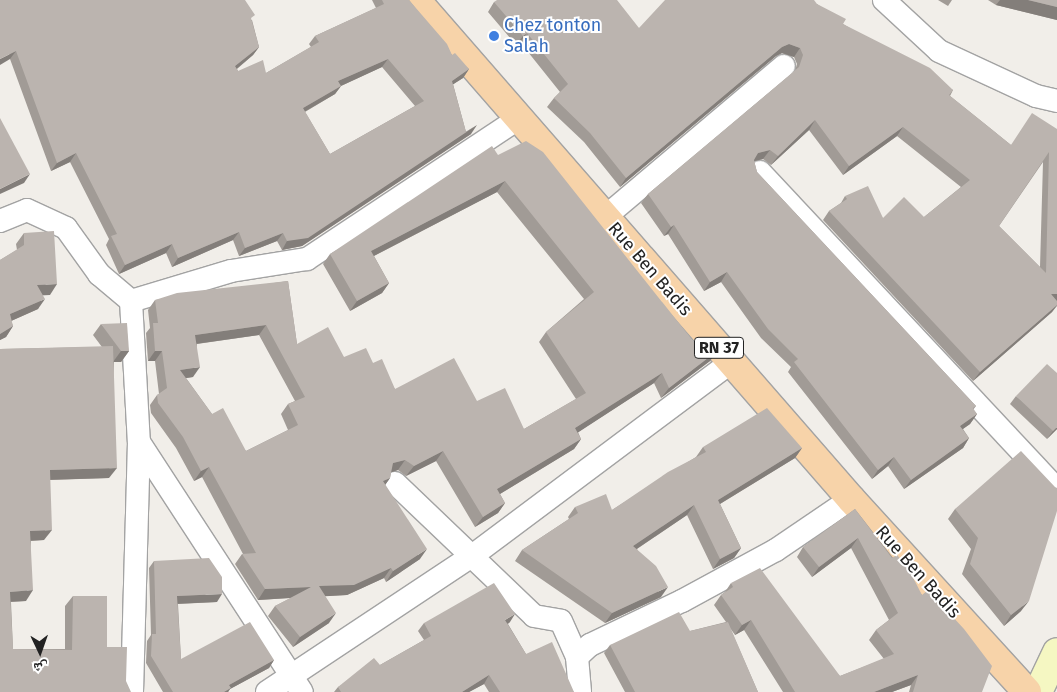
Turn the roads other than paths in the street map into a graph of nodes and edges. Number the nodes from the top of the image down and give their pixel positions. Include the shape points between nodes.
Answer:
1 (416, 0) edge
2 (884, 0) edge
3 (784, 66) dead end
4 (1057, 101) edge
5 (519, 118) junction
6 (760, 172) edge
7 (605, 217) junction
8 (0, 220) edge
9 (130, 301) junction
10 (731, 362) junction
11 (139, 442) junction
12 (395, 483) dead end
13 (1057, 489) edge
14 (851, 499) junction
15 (472, 556) junction
16 (1057, 652) edge
17 (576, 657) junction
18 (296, 684) edge
19 (132, 692) edge
20 (267, 692) edge
21 (580, 692) edge
22 (1026, 692) edge
23 (1038, 692) edge

1 - 5 main road, Rue Ben Badis / RN 37
2 - 4 street via 939,51 1036,96
3 - 7 street
5 - 7 main road, Rue Ben Badis / RN 37
5 - 9 street via 306,259 231,271
6 - 13 street
7 - 10 main road, Rue Ben Badis / RN 37
8 - 9 street via 28,210 66,228 99,274
9 - 11 street
10 - 14 main road, Rue Ben Badis / RN 37
10 - 15 street
11 - 18 street
11 - 19 street
12 - 15 street
14 - 17 street via 776,550 682,601 590,644
14 - 22 main road, Rue Ben Badis / RN 37
15 - 17 street via 534,616 561,622
15 - 18 street
16 - 23 main road
17 - 21 street
18 - 20 street

